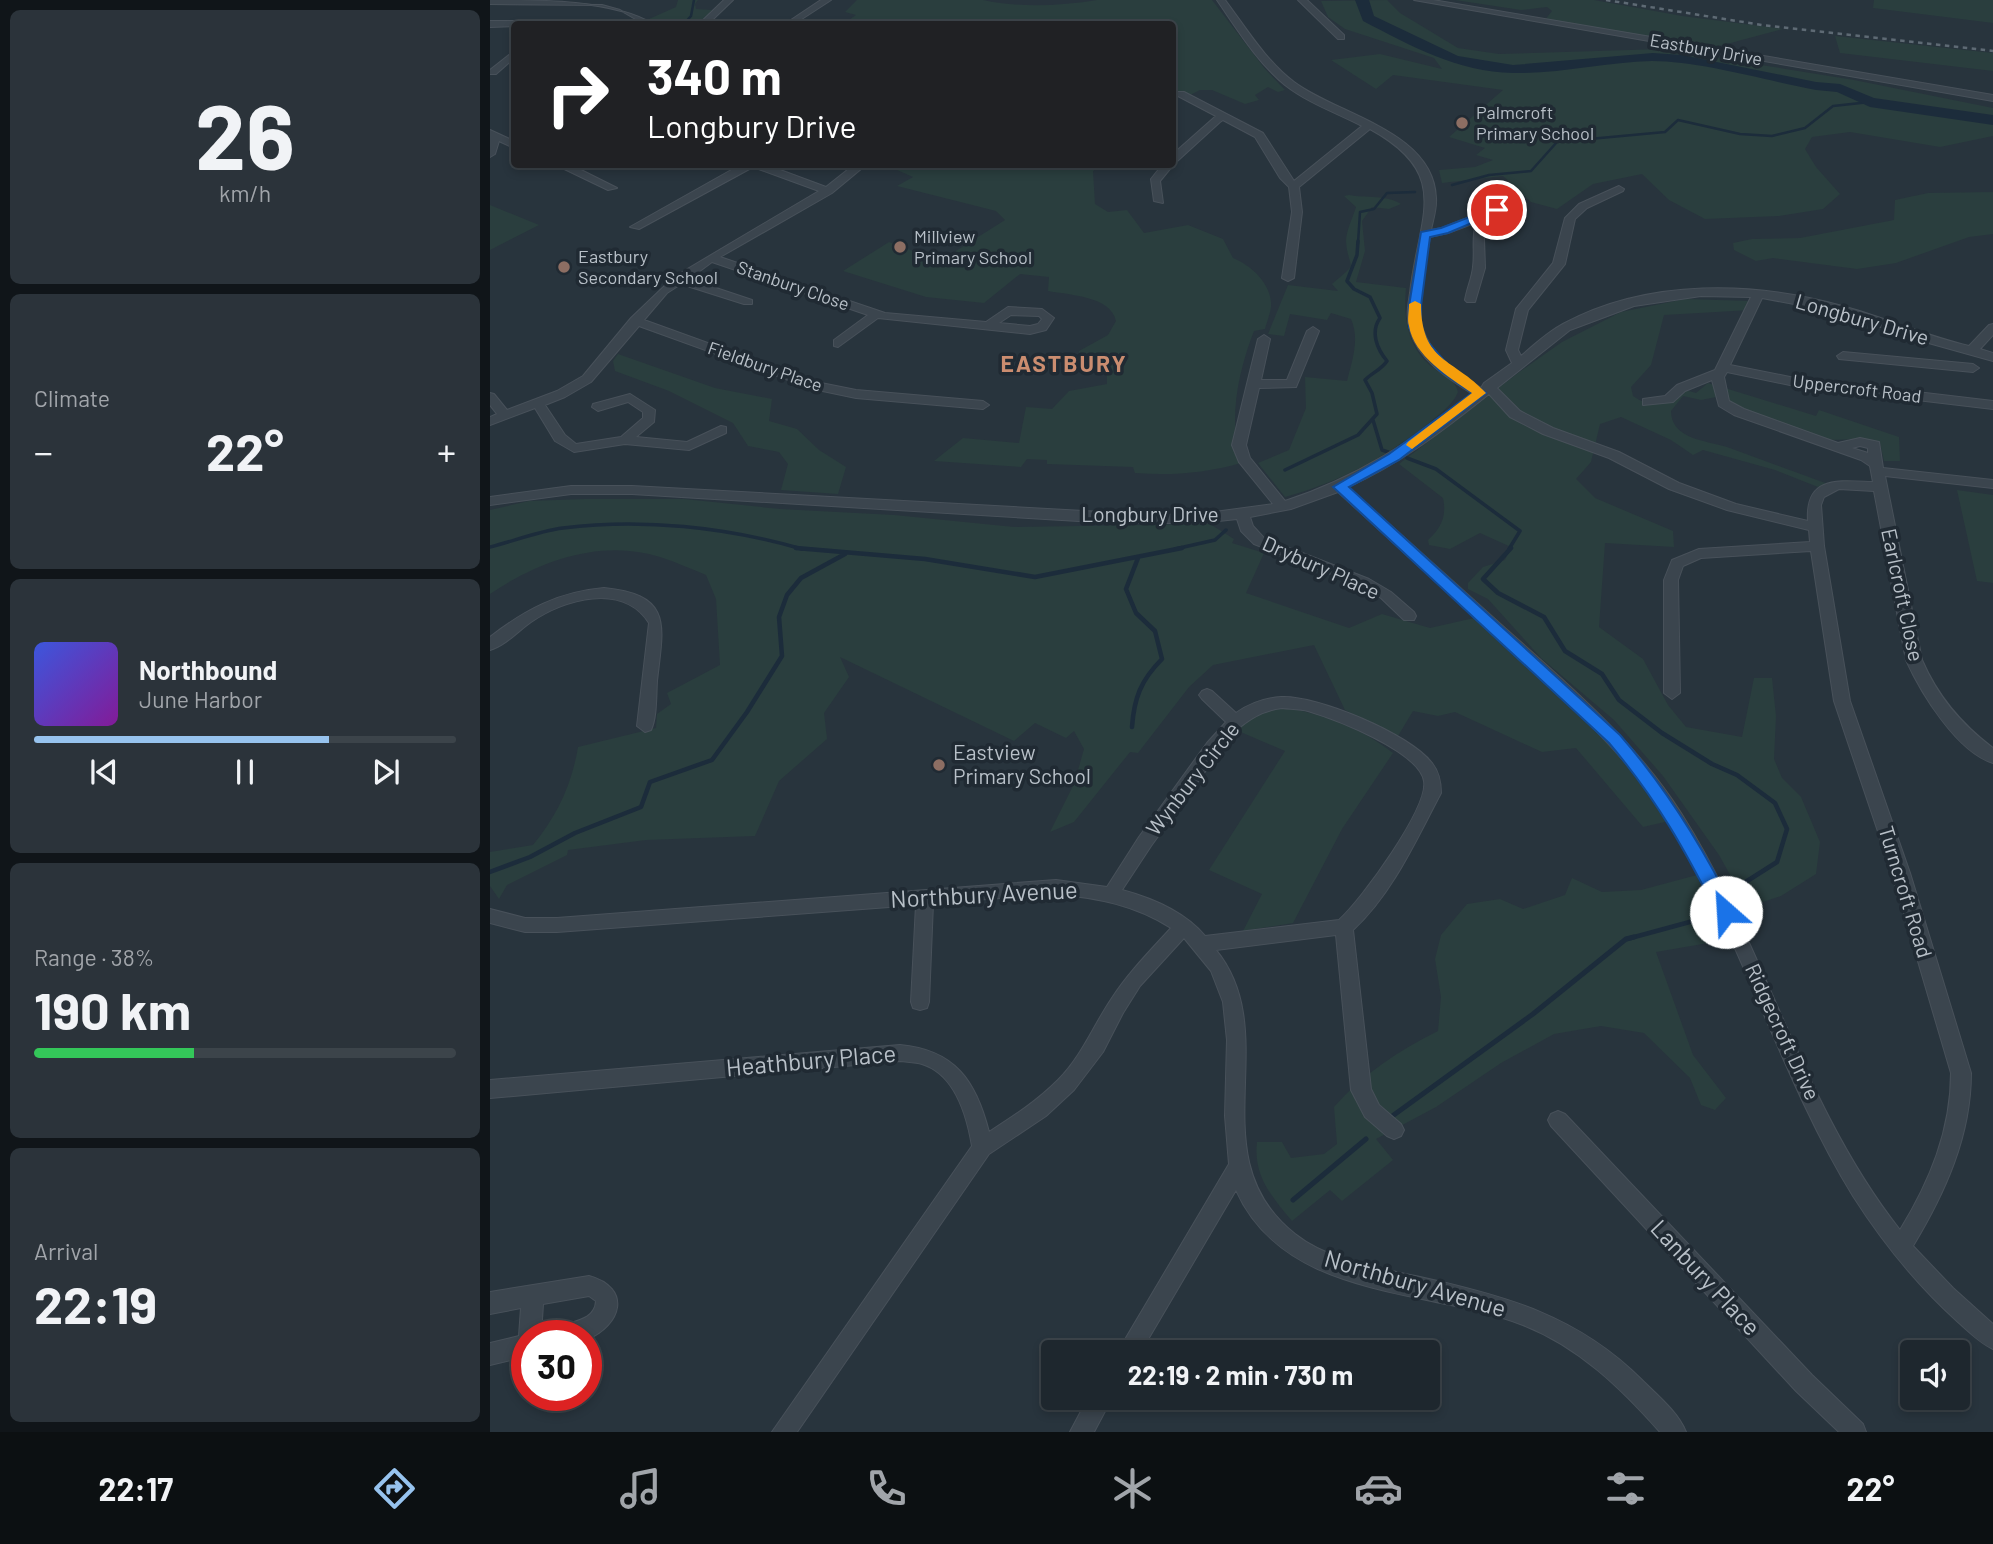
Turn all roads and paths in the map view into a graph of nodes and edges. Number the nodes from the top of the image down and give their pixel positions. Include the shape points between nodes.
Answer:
1 (729, 0) edge
2 (827, 0) edge
3 (1221, 0) edge
4 (1302, 0) edge
5 (1418, 0) edge
6 (490, 2) edge
7 (644, 21) edge
8 (706, 21) edge
9 (794, 21) edge
10 (490, 24) edge
11 (511, 24) edge
12 (1341, 37) dead end
13 (511, 57) edge
14 (493, 72) dead end
15 (1181, 94) dead end
16 (1993, 98) edge
17 (1223, 116) junction
18 (1369, 125) junction
19 (493, 135) edge
20 (511, 144) edge
21 (490, 154) edge
22 (1176, 158) edge
23 (568, 168) edge
24 (745, 168) edge
25 (763, 168) edge
26 (857, 168) edge
27 (1167, 168) edge
28 (1294, 186) junction
29 (612, 188) dead end
30 (1619, 189) dead end
31 (828, 191) junction
32 (1159, 201) dead end
33 (1520, 201) dead end
34 (1474, 219) junction
35 (635, 227) dead end
36 (1425, 234) junction
37 (711, 258) junction
38 (1288, 278) dead end
39 (678, 279) junction
40 (1758, 294) junction
41 (1471, 300) dead end
42 (748, 302) dead end
43 (876, 314) junction
44 (635, 321) junction
45 (990, 326) dead end
46 (1900, 328) junction
47 (1993, 328) edge
48 (1313, 331) dead end
49 (1264, 340) dead end
50 (838, 344) dead end
51 (1972, 350) junction
52 (1843, 356) dead end
53 (1993, 357) edge
54 (1903, 359) junction
55 (1518, 364) junction
56 (1973, 368) dead end
57 (1720, 370) junction
58 (1253, 384) junction
59 (1484, 389) junction
60 (490, 397) edge
61 (1647, 402) dead end
62 (538, 404) junction
63 (983, 405) dead end
64 (1993, 405) edge
65 (598, 407) dead end
66 (505, 416) junction
67 (490, 421) edge
68 (721, 430) dead end
69 (625, 440) junction
70 (1877, 468) junction
71 (1993, 484) edge
72 (1340, 487) junction
73 (1880, 487) junction
74 (490, 501) edge
75 (1282, 506) junction
76 (1242, 514) junction
77 (1815, 527) junction
78 (1817, 546) junction
79 (1409, 616) dead end
80 (490, 645) edge
81 (1672, 693) dead end
82 (1207, 695) dead end
83 (1236, 721) junction
84 (645, 726) dead end
85 (1993, 757) edge
86 (1112, 893) junction
87 (925, 897) junction
88 (490, 916) edge
89 (1183, 927) junction
90 (1345, 927) junction
91 (1202, 944) junction
92 (920, 1002) dead end
93 (490, 1089) edge
94 (1558, 1120) dead end
95 (1394, 1130) dead end
96 (982, 1148) junction
97 (1238, 1167) junction
98 (1900, 1247) junction
99 (533, 1296) junction
100 (490, 1303) edge
101 (531, 1320) edge
102 (599, 1320) edge
103 (1993, 1338) edge
104 (1136, 1340) edge
105 (511, 1349) edge
106 (490, 1354) edge
107 (1094, 1410) edge
108 (783, 1432) edge
109 (1081, 1432) edge
110 (1675, 1432) edge
111 (1855, 1432) edge

1 - 8 street
2 - 9 street
3 - 18 street via 1289,83
4 - 12 street
5 - 16 street, Eastbury Drive
6 - 7 street via 602,2
10 - 11 street
13 - 14 street
15 - 17 street
17 - 22 street
17 - 28 street via 1264,140
18 - 28 street
18 - 36 street via 1408,150 1427,176 1431,199
19 - 20 street
19 - 21 street
23 - 29 street
24 - 35 street
25 - 31 street
26 - 31 street
27 - 32 street via 1155,181
28 - 38 street via 1297,212
30 - 55 street via 1583,206 1570,218 1559,264 1522,309 1512,350
31 - 37 street
33 - 34 street
34 - 36 street
34 - 41 street via 1481,224 1480,261
36 - 59 street via 1415,327 1443,367
37 - 39 street
37 - 43 street, Stanbury Close
39 - 42 street
39 - 44 street
40 - 46 street, Longbury Drive via 1821,304
40 - 55 street, Longbury Drive via 1699,293 1630,302 1566,327
40 - 57 street
43 - 45 street, Stanbury Close
43 - 50 street, Stanbury Close
44 - 62 street via 587,379
44 - 63 street, Fieldbury Place via 813,385 856,394
46 - 51 street, Longbury Drive
46 - 54 street
47 - 51 street
48 - 58 street via 1292,384
49 - 58 street
51 - 53 street, Longbury Drive
52 - 54 street
54 - 56 street
55 - 59 street, Longbury Drive
57 - 61 street via 1669,398
57 - 64 street, Uppercroft Road
57 - 70 street via 1717,385 1723,403 1866,457
58 - 75 street via 1240,452
59 - 72 street, Longbury Drive via 1406,450
59 - 77 street via 1548,431 1614,455 1701,497
60 - 66 street
62 - 66 street
62 - 69 street via 569,446
65 - 69 street via 630,398 649,410 649,419
66 - 67 street
68 - 69 street via 689,446
70 - 71 street
70 - 73 street, Earlcroft Close
72 - 75 street, Longbury Drive
72 - 98 street, Ridgecroft Drive via 1572,697 1647,778 1704,868 1849,1171
73 - 77 street via 1853,484 1825,489 1814,505
73 - 85 street, Earlcroft Close via 1914,660 1923,683 1950,722
74 - 76 street, Longbury Drive via 571,490 632,490 1151,519
75 - 76 street, Longbury Drive
76 - 79 street, Drybury Place via 1246,528 1259,541 1364,582
77 - 78 street, Turncroft Road
78 - 81 street via 1699,554 1677,564 1671,579
78 - 98 street, Turncroft Road via 1842,701 1901,873 1961,1073 1963,1098 1955,1129 1928,1201
80 - 84 street via 554,603 595,594 632,598 652,613 656,623
82 - 83 street
83 - 86 street, Wynbury Circle via 1128,864
83 - 90 street, Wynbury Circle via 1269,702 1313,705 1384,736 1431,771 1433,793 1362,911
86 - 87 street, Northbury Avenue via 1056,887
86 - 89 street, Northbury Avenue via 1149,905
87 - 88 street, Northbury Avenue via 556,925 525,925
87 - 92 street
89 - 91 street, Northbury Avenue
89 - 96 street via 1134,981 1096,1046 1067,1084 1039,1110
90 - 91 street
90 - 95 street via 1361,1090 1372,1111
91 - 97 street, Northbury Avenue via 1217,962 1235,1011
93 - 96 street, Heathbury Place via 909,1054 928,1057 951,1074 976,1116
94 - 111 street, Lanbury Place via 1794,1373
96 - 108 street
97 - 104 street
97 - 110 street, Northbury Avenue via 1253,1204 1284,1240 1329,1263 1497,1305 1579,1340 1609,1362
98 - 103 street, Ridgecroft Drive
99 - 100 street
99 - 101 street
99 - 102 street via 600,1287 608,1306
105 - 106 street
107 - 109 street

